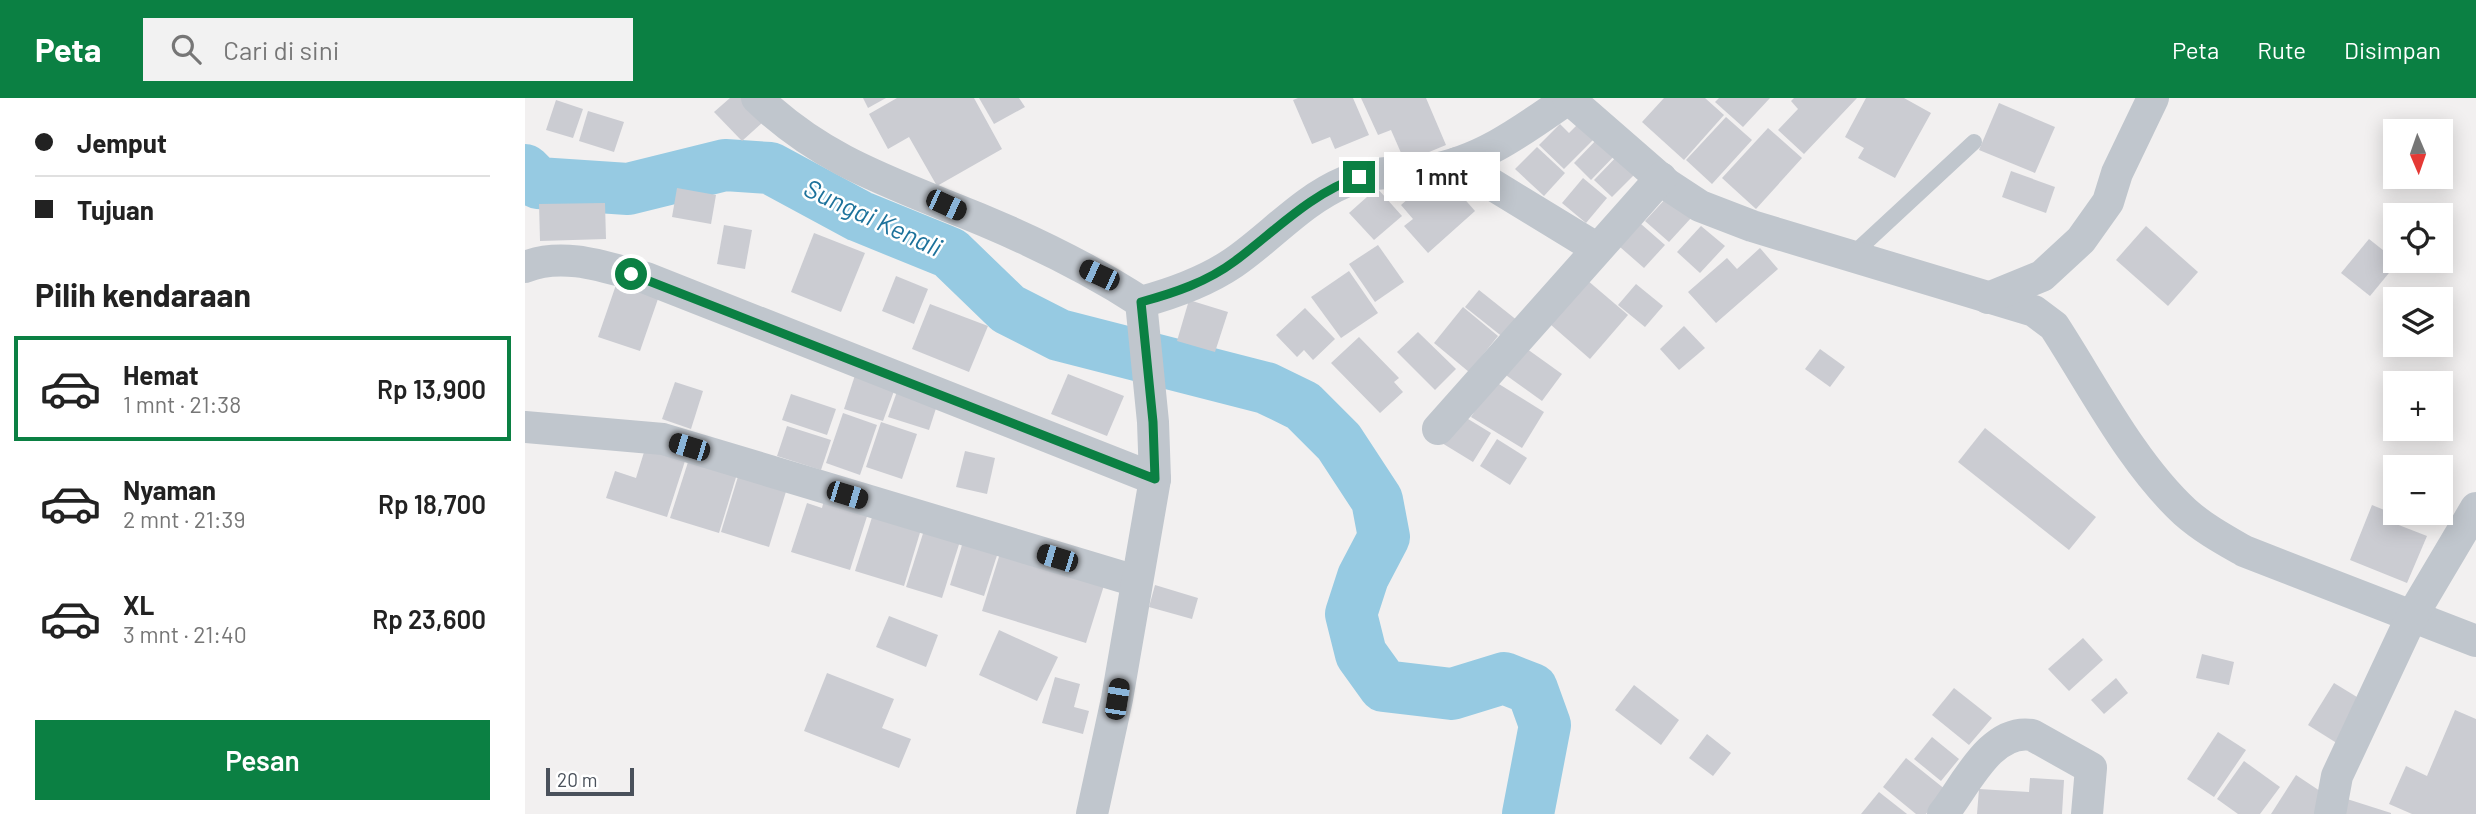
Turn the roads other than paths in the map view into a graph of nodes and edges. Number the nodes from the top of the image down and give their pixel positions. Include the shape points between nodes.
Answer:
1 (757, 98) edge
2 (1568, 98) edge
3 (2153, 98) edge
4 (1974, 142) dead end
5 (1457, 163) junction
6 (1661, 178) junction
7 (1596, 248) junction
8 (1852, 255) junction
9 (525, 267) edge
10 (1988, 298) junction
11 (1141, 313) junction
12 (525, 427) edge
13 (1438, 429) dead end
14 (1155, 479) junction
15 (2476, 508) edge
16 (1136, 582) junction
17 (2412, 616) junction
18 (2476, 641) edge
19 (1948, 811) edge
20 (1092, 814) edge
21 (2087, 814) edge
22 (2330, 814) edge

1 - 11 street via 823,151 1099,275
2 - 5 street via 1485,153
2 - 6 street
3 - 10 street via 2108,202 2081,240 2042,276
4 - 8 lane
5 - 7 street
5 - 11 street via 1369,174 1343,182 1309,202 1232,263
6 - 7 street
6 - 8 street via 1717,214
7 - 13 street
8 - 10 street
9 - 14 street via 560,261 584,263 646,278
10 - 17 street via 2047,318 2149,472 2209,531 2244,551
11 - 14 street
12 - 16 street via 663,439
14 - 16 street
15 - 17 street
16 - 20 street
17 - 18 street
17 - 22 street via 2337,776
19 - 21 street via 1963,783 1994,748 2022,733 2032,734 2091,768

